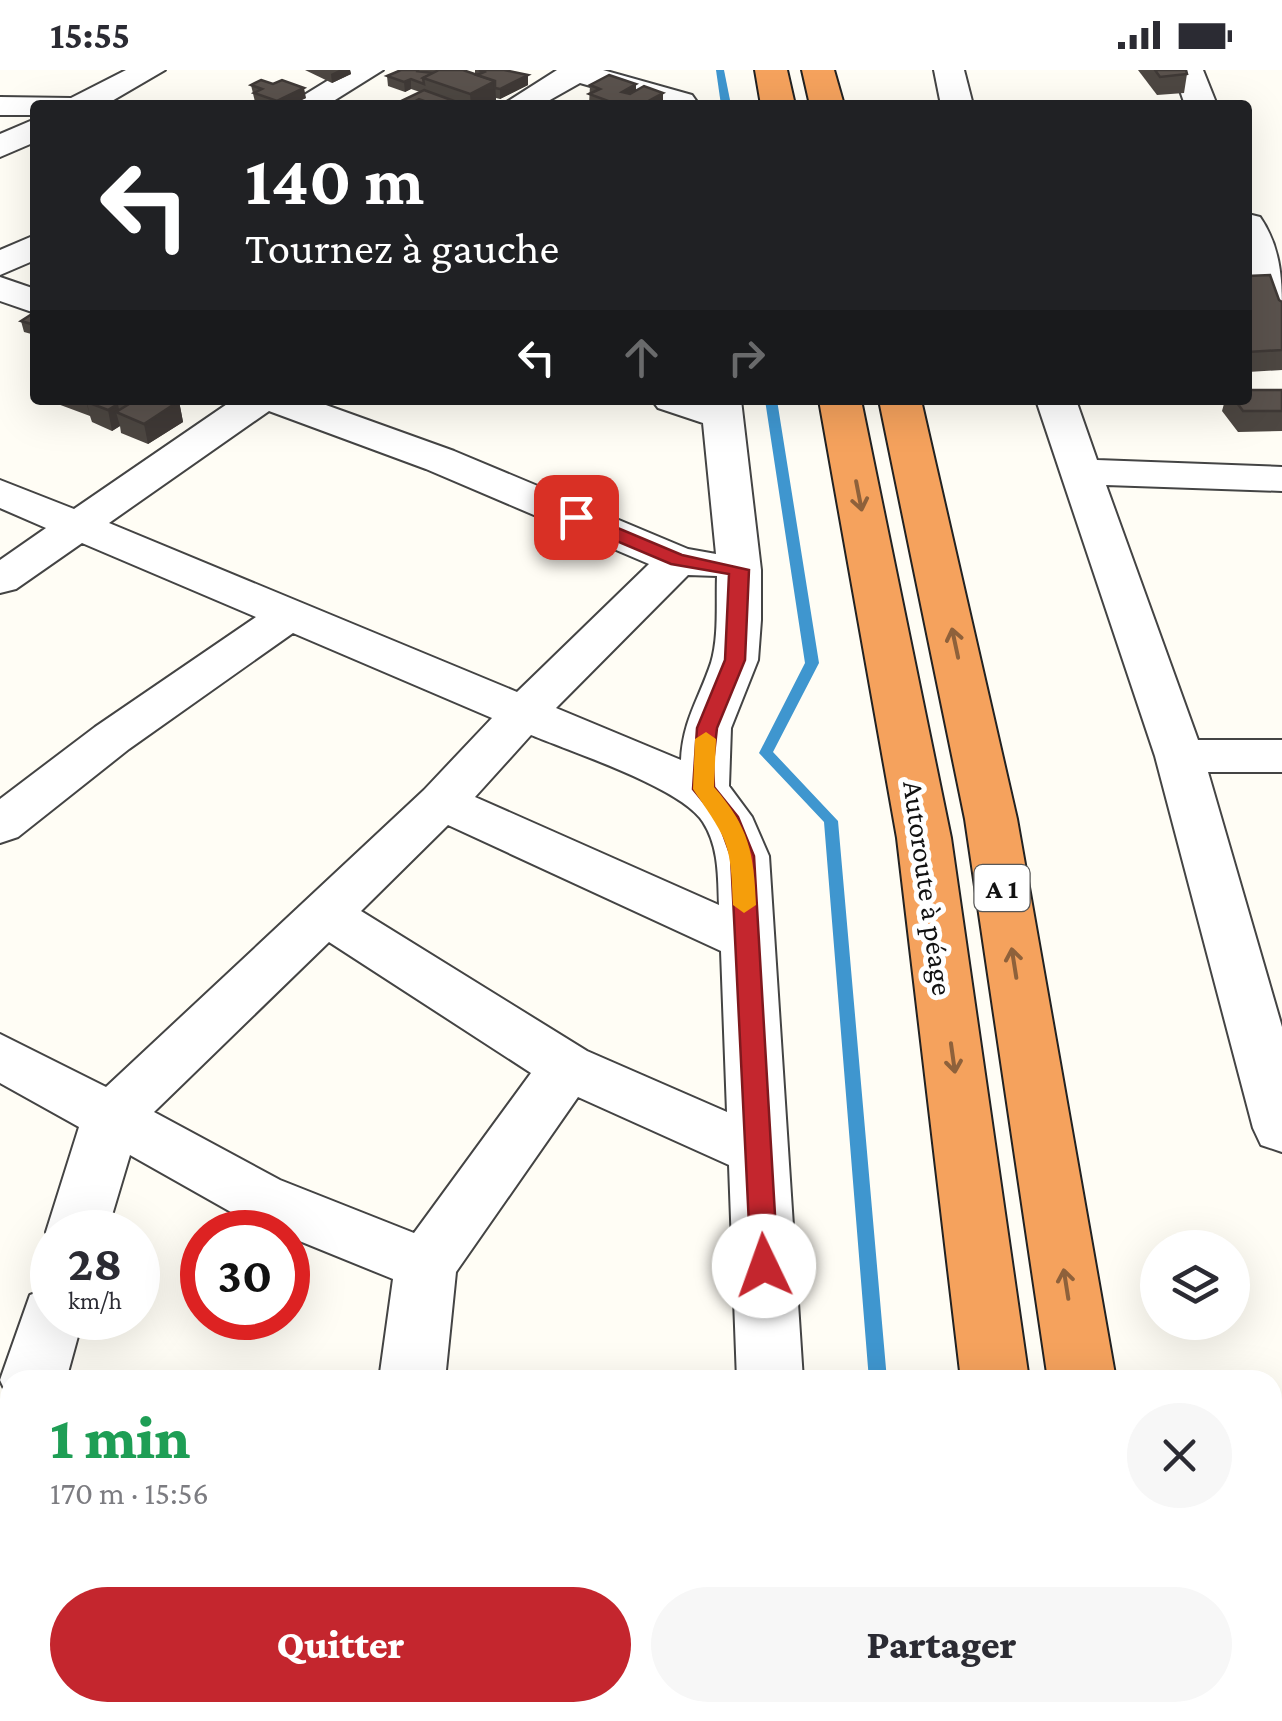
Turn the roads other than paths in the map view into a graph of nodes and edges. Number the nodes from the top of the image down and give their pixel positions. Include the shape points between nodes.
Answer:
1 (150, 70) edge
2 (368, 70) edge
3 (656, 70) edge
4 (771, 70) edge
5 (818, 70) edge
6 (949, 70) edge
7 (1188, 70) edge
8 (576, 71) edge
9 (91, 100) edge
10 (313, 100) edge
11 (527, 100) edge
12 (671, 100) edge
13 (679, 100) edge
14 (777, 100) edge
15 (826, 100) edge
16 (956, 100) edge
17 (1199, 100) edge
18 (0, 106) edge
19 (30, 106) edge
20 (30, 131) edge
21 (0, 146) edge
22 (1252, 230) edge
23 (30, 254) edge
24 (1272, 260) edge
25 (9, 289) edge
26 (1282, 308) edge
27 (251, 405) edge
28 (289, 405) edge
29 (841, 405) edge
30 (901, 405) edge
31 (1058, 405) edge
32 (722, 408) edge
33 (1081, 472) junction
34 (1282, 479) edge
35 (0, 494) edge
36 (78, 528) junction
37 (678, 560) junction
38 (739, 570) junction
39 (0, 580) edge
40 (288, 616) junction
41 (523, 714) junction
42 (1179, 756) junction
43 (1282, 756) edge
44 (704, 789) junction
45 (442, 802) junction
46 (0, 825) edge
47 (325, 914) junction
48 (747, 940) junction
49 (0, 1056) edge
50 (566, 1067) junction
51 (112, 1118) junction
52 (1282, 1128) edge
53 (758, 1152) junction
54 (84, 1210) edge
55 (426, 1265) junction
56 (45, 1340) edge
57 (36, 1370) edge
58 (413, 1370) edge
59 (769, 1370) edge
60 (994, 1370) edge
61 (1080, 1370) edge

1 - 9 street
2 - 10 street
3 - 13 street
4 - 14 highway
5 - 15 highway
6 - 16 street
7 - 17 street
8 - 11 street
8 - 12 street
18 - 19 street
20 - 21 street
22 - 24 street
23 - 25 street
24 - 26 street
27 - 36 street
28 - 37 street
29 -> 60 highway, Autoroute à péage / A 1 via 924,838
61 -> 30 highway, A 1 via 991,819
31 - 33 street
32 - 38 street
33 - 34 street
33 - 42 street
35 - 36 street
36 - 39 street
36 - 40 street
37 - 38 street
37 - 41 street
38 - 44 street via 735,660 707,728
40 - 41 street
40 - 46 street
41 - 44 street
41 - 45 street
42 - 43 street
42 - 52 street
44 - 48 street via 728,817 742,856
45 - 47 street
45 - 48 street
47 - 50 street
47 - 51 street
48 - 53 street
49 - 51 street
50 - 53 street
50 - 55 street
51 - 54 street
51 - 55 street via 260,1198
53 - 59 street
55 - 58 street
56 - 57 street

